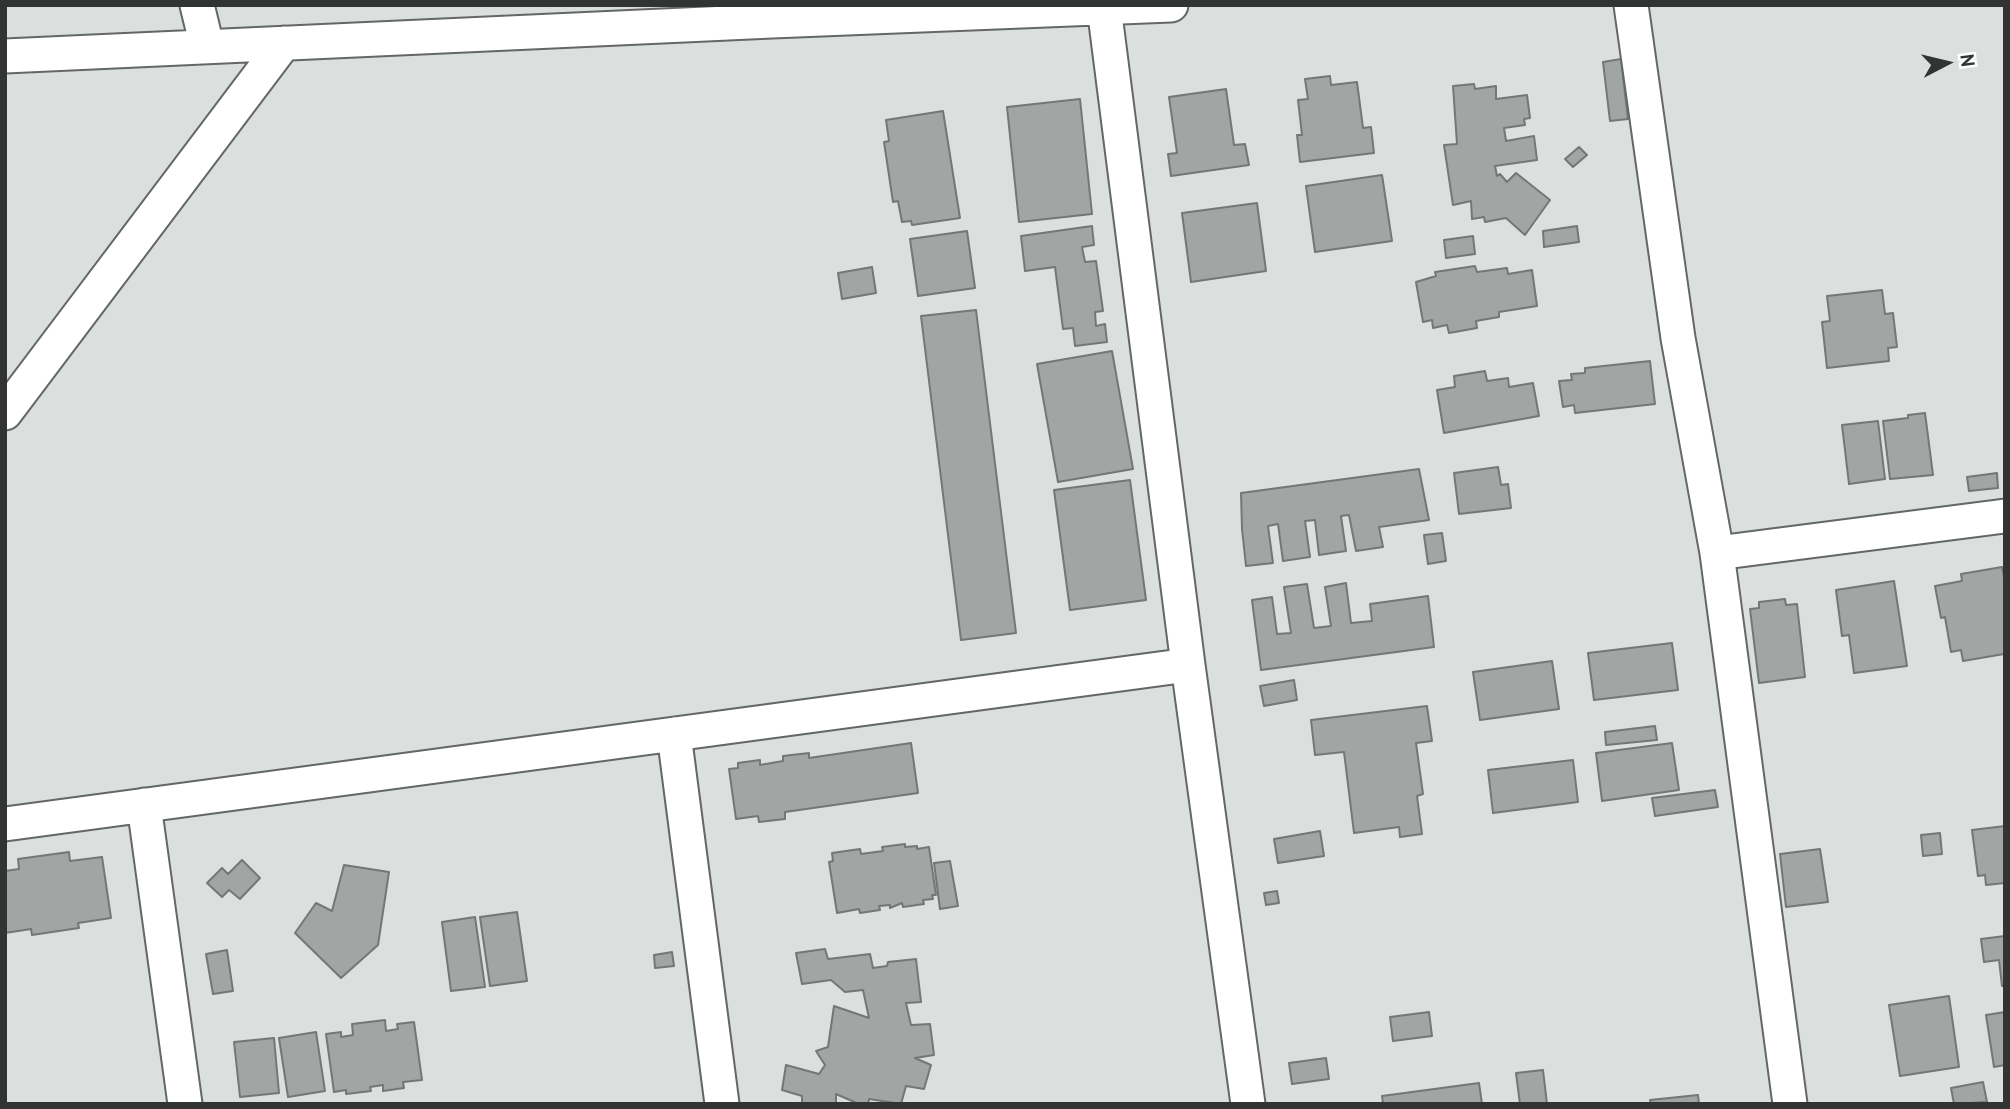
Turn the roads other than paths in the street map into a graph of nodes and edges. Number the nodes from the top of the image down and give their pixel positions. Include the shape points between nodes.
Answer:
1 (197, 5) edge
2 (1171, 5) edge
3 (1631, 5) edge
4 (1104, 7) junction
5 (901, 10) edge
6 (284, 43) junction
7 (207, 46) junction
8 (5, 56) edge
9 (5, 413) edge
10 (2005, 516) edge
11 (1717, 554) junction
12 (1188, 665) junction
13 (674, 734) junction
14 (144, 805) junction
15 (5, 824) edge
16 (185, 1104) edge
17 (722, 1104) edge
18 (1248, 1104) edge
19 (1790, 1104) edge

1 - 7 street
2 - 4 street
3 - 11 street via 1678,338
4 - 5 street
4 - 12 street
5 - 6 street
6 - 7 street
6 - 9 street
7 - 8 street
10 - 11 street
11 - 19 street
12 - 13 street
12 - 18 street
13 - 14 street
13 - 17 street
14 - 15 street
14 - 16 street

